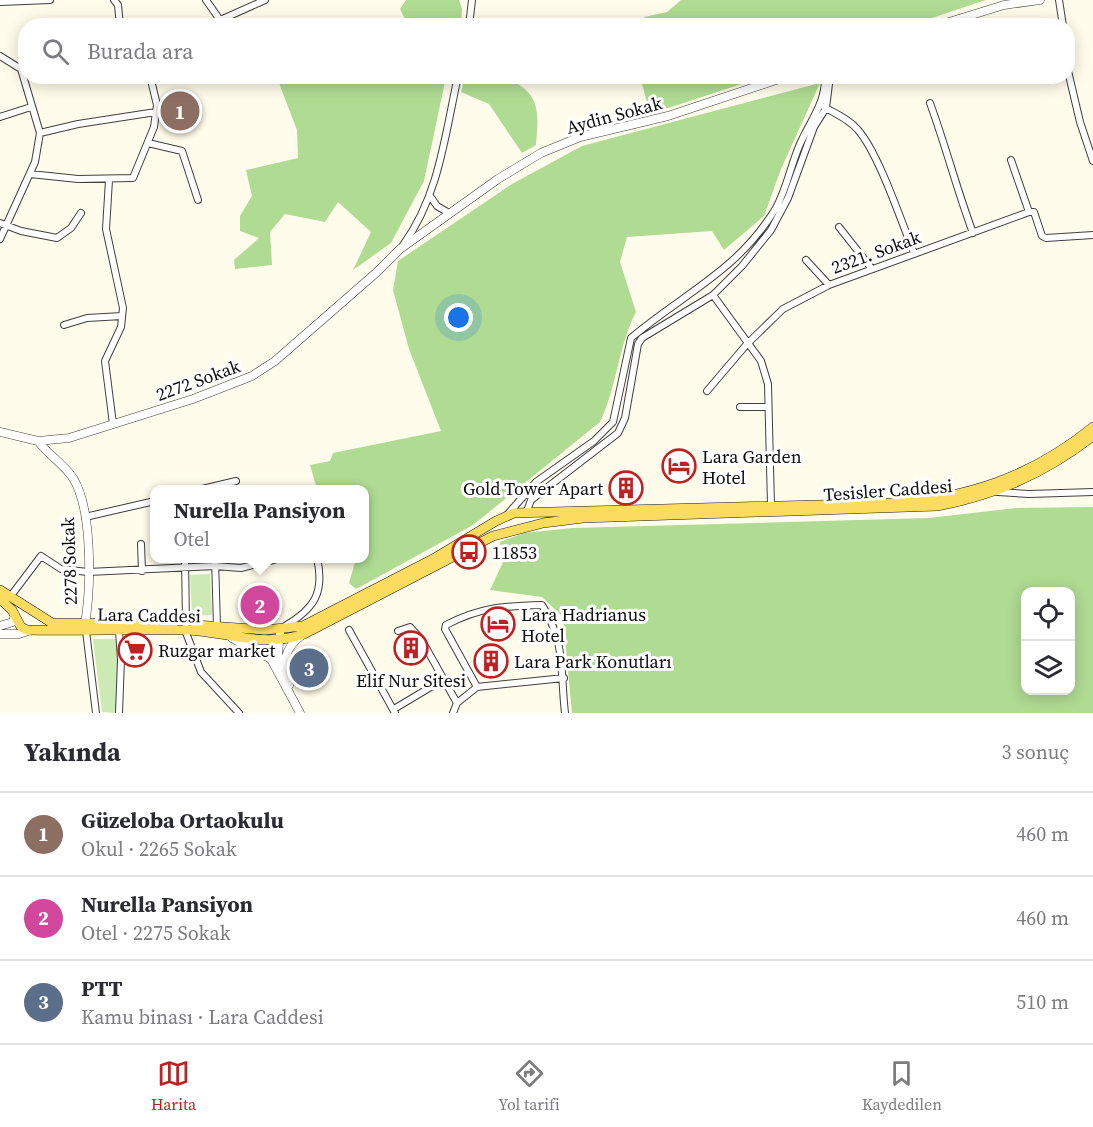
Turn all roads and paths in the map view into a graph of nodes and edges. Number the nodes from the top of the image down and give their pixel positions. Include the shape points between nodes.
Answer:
1 (50, 0) edge
2 (114, 0) edge
3 (206, 0) edge
4 (265, 0) edge
5 (472, 0) edge
6 (1040, 0) edge
7 (1059, 0) edge
8 (0, 2) edge
9 (119, 18) edge
10 (219, 18) edge
11 (224, 18) edge
12 (469, 18) edge
13 (961, 18) edge
14 (1062, 18) edge
15 (0, 56) edge
16 (18, 66) edge
17 (26, 84) edge
18 (151, 84) edge
19 (456, 84) edge
20 (764, 84) edge
21 (825, 84) edge
22 (828, 84) edge
23 (1071, 84) edge
24 (930, 103) dead end
25 (824, 106) junction
26 (31, 107) junction
27 (156, 112) junction
28 (0, 117) edge
29 (40, 133) junction
30 (148, 143) junction
31 (1011, 160) dead end
32 (1093, 161) edge
33 (30, 174) junction
34 (109, 180) junction
35 (430, 196) junction
36 (198, 200) dead end
37 (1029, 212) junction
38 (81, 213) dead end
39 (449, 213) junction
40 (2, 224) edge
41 (839, 227) dead end
42 (974, 233) junction
43 (1093, 235) edge
44 (0, 239) edge
45 (400, 249) junction
46 (914, 253) junction
47 (806, 260) dead end
48 (872, 269) junction
49 (829, 285) junction
50 (713, 295) junction
51 (122, 316) junction
52 (64, 325) dead end
53 (747, 344) junction
54 (707, 391) dead end
55 (740, 407) dead end
56 (768, 407) junction
57 (113, 424) junction
58 (1093, 427) edge
59 (0, 432) edge
60 (1093, 436) edge
61 (38, 441) junction
62 (236, 481) dead end
63 (223, 485) edge
64 (997, 492) junction
65 (1093, 492) edge
66 (150, 502) edge
67 (771, 506) junction
68 (527, 511) junction
69 (507, 515) junction
70 (85, 518) junction
71 (525, 526) junction
72 (512, 529) junction
73 (141, 544) dead end
74 (185, 563) edge
75 (211, 563) edge
76 (215, 563) edge
77 (219, 563) edge
78 (261, 563) edge
79 (318, 563) edge
80 (186, 569) junction
81 (142, 570) junction
82 (88, 572) junction
83 (0, 590) edge
84 (5, 598) edge
85 (33, 613) junction
86 (17, 618) junction
87 (0, 626) edge
88 (185, 627) junction
89 (217, 627) junction
90 (85, 628) junction
91 (281, 630) junction
92 (349, 630) dead end
93 (119, 631) junction
94 (398, 631) dead end
95 (32, 632) junction
96 (0, 634) edge
97 (304, 634) junction
98 (230, 637) junction
99 (280, 641) junction
100 (564, 678) junction
101 (444, 679) junction
102 (477, 687) junction
103 (290, 689) junction
104 (457, 703) junction
105 (395, 711) edge
106 (236, 712) edge
107 (96, 713) edge
108 (119, 713) edge
109 (300, 713) edge
110 (453, 713) edge
111 (565, 713) edge

1 - 8 street
2 - 9 street
3 - 10 street
4 - 11 street
5 - 12 street
6 - 13 street via 1004,4
7 - 14 street
15 - 16 street
17 - 26 street
18 - 27 street
19 - 35 street
20 - 39 street, Aydin Sokak via 668,116 580,137 515,168
21 - 25 street
22 - 25 street
23 - 32 street
24 - 42 street
25 - 46 street via 860,132
25 - 50 street via 779,218 742,266
25 - 69 street via 797,149 777,205 764,226 718,274 631,338 614,422 536,482
26 - 28 street
26 - 29 street
27 - 29 street
27 - 30 street
29 - 33 street
30 - 34 street via 133,178
30 - 36 street via 182,151
31 - 37 street
33 - 34 street
33 - 40 street
34 - 51 street via 106,229 122,295
35 - 39 street
35 - 45 street
37 - 42 street, 2321. Sokak
37 - 43 street via 1034,212 1046,238
38 - 40 street via 71,228 57,238
39 - 45 street, Aydin Sokak
40 - 44 street
41 - 48 street
42 - 46 street, 2321. Sokak
45 - 57 street, 2272 Sokak via 252,376
46 - 48 street, 2321. Sokak
47 - 49 street
48 - 49 street, 2321. Sokak
49 - 53 street, 2321. Sokak via 783,309
50 - 53 street
50 - 68 street via 642,338 625,418 618,433 531,500
51 - 52 street via 87,318
51 - 57 street via 117,338 105,361
53 - 54 street, 2321. Sokak
53 - 56 street via 761,361 768,384
55 - 56 street
56 - 67 street
57 - 61 street, 2272 Sokak via 69,438
58 - 67 main road via 1044,462 995,485 961,495 918,502
59 - 61 street, 2272 Sokak
60 - 64 main road, Tesisler Caddesi via 1049,467
61 - 70 street, 2278 Sokak via 72,477
62 - 63 street
64 - 65 street
64 - 71 main road, Tesisler Caddesi via 914,508 583,518
66 - 70 street
67 - 68 main road
68 - 69 main road
68 - 71 main road
69 - 72 main road via 507,525
69 - 91 main road via 312,623
70 - 82 street, 2278 Sokak
71 - 72 main road, Tesisler Caddesi
72 - 97 main road, Tesisler Caddesi
73 - 81 street
74 - 80 street
75 - 80 street
76 - 89 street
77 - 78 street via 241,568
79 - 91 street via 321,585 314,601 302,617
80 - 81 street
80 - 88 street
81 - 82 street
82 - 84 street via 61,569 41,556
82 - 90 street, 2278 Sokak
83 - 84 main road
84 - 85 main road
84 - 86 main road
85 - 86 main road
85 - 90 main road via 52,623
85 - 95 main road via 38,621
86 - 87 street
86 - 95 main road via 24,629
88 - 89 main road
88 - 90 main road
88 - 93 main road, Lara Caddesi
88 - 98 main road, Lara Caddesi
88 - 106 street via 201,672
89 - 91 main road
90 - 93 main road, Lara Caddesi
90 - 95 main road, Lara Caddesi
90 - 107 street
91 - 99 street
92 - 105 street
93 - 108 street
94 - 101 street via 410,627
95 - 96 street
97 - 99 main road, Tesisler Caddesi
97 - 103 street via 284,656
98 - 99 main road
98 - 103 street, Lara Caddesi via 267,655
99 - 103 street via 279,662
100 - 102 street
100 - 102 street via 556,627 542,605 509,606 474,612 445,629
100 - 111 street
101 - 104 street
101 - 105 street
102 - 104 street
103 - 109 street, Lara Caddesi
104 - 110 street

